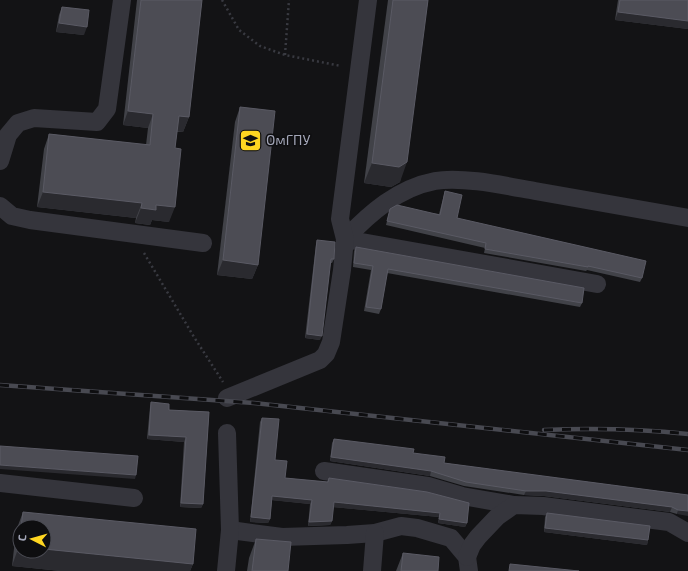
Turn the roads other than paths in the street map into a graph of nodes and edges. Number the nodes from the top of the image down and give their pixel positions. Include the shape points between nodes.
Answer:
1 (122, 0) edge
2 (368, 0) edge
3 (0, 161) edge
4 (0, 207) edge
5 (0, 212) edge
6 (688, 218) edge
7 (345, 239) junction
8 (203, 243) dead end
9 (598, 284) dead end
10 (227, 398) road end
11 (226, 433) dead end
12 (324, 472) dead end
13 (0, 484) edge
14 (134, 498) dead end
15 (514, 505) junction
16 (230, 530) junction
17 (375, 533) junction
18 (688, 533) edge
19 (478, 537) junction
20 (451, 538) junction
21 (468, 564) edge
22 (226, 571) edge
23 (372, 571) edge

1 - 3 lane via 107,109 97,122 34,118 18,123 8,135
2 - 7 lane via 340,219
4 - 5 lane
4 - 8 lane via 12,216
6 - 7 lane via 505,186 463,180 435,181 410,189 384,202
7 - 9 lane
7 - 10 lane via 331,342 326,354 320,360
11 - 16 lane
12 - 15 lane via 428,486 462,496
13 - 14 lane
15 - 18 lane via 543,506 669,522
15 - 19 lane via 497,516
16 - 17 lane via 282,537
16 - 22 lane
17 - 20 lane via 400,526
17 - 23 lane
19 - 20 lane
19 - 21 lane via 472,545
20 - 21 lane

